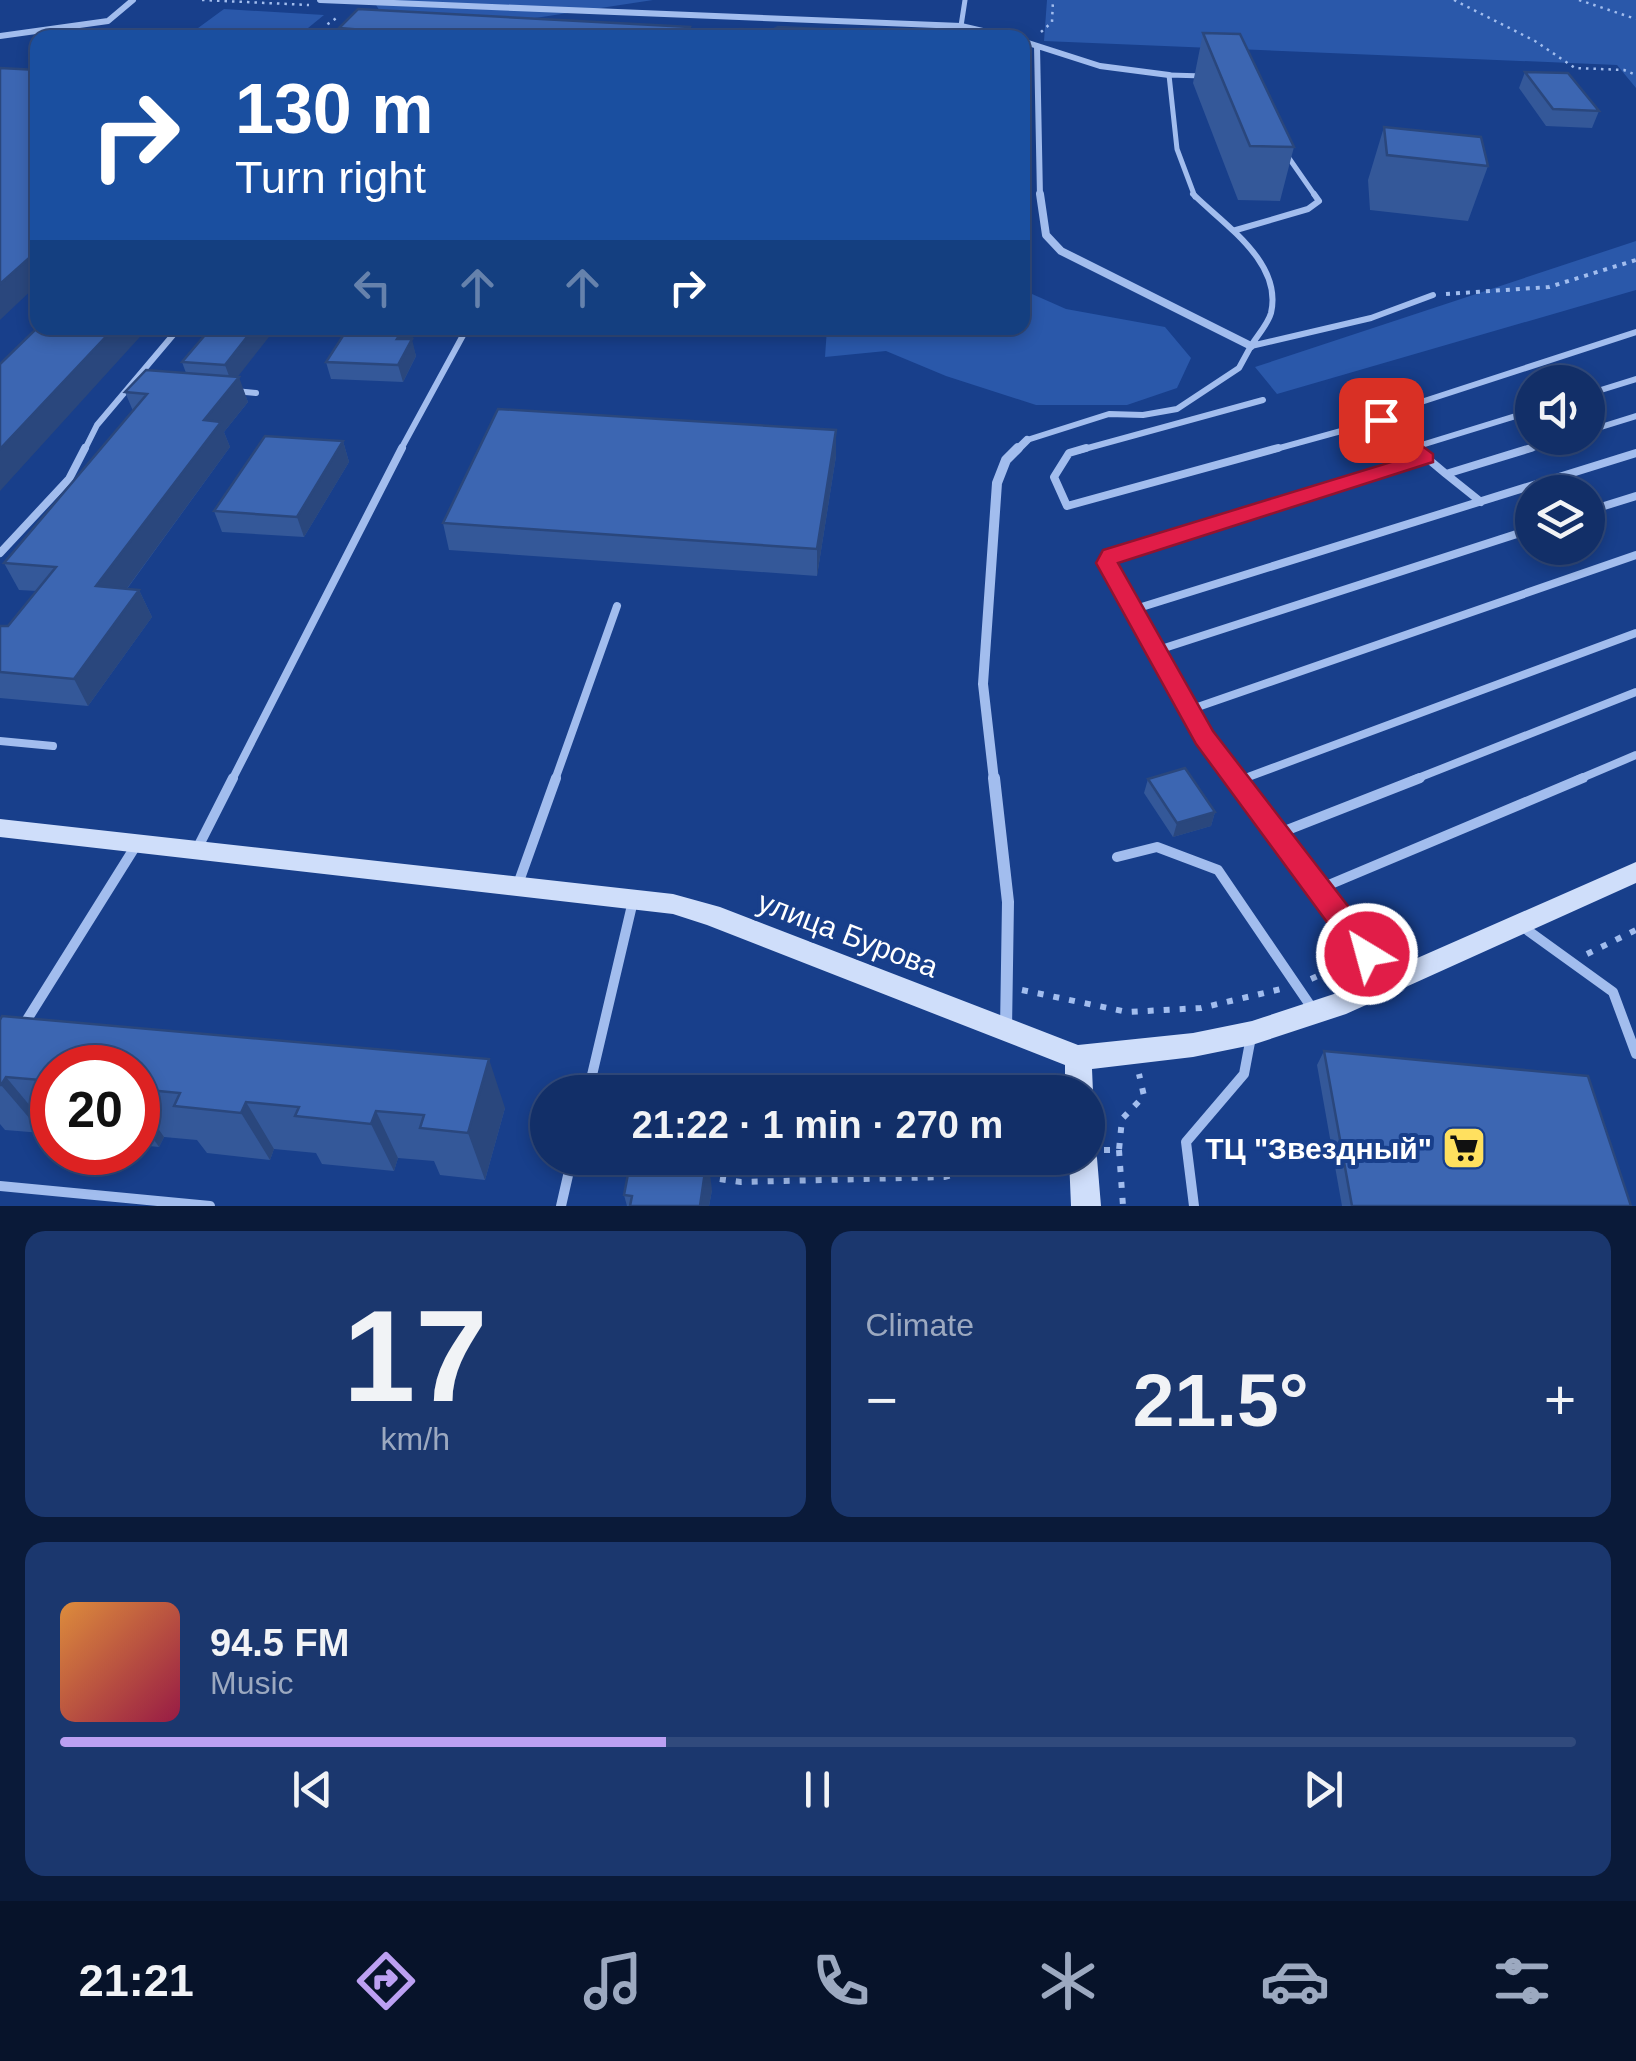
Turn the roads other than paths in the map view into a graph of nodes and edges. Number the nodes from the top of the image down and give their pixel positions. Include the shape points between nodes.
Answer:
1 (132, 0) edge
2 (320, 0) edge
3 (342, 0) edge
4 (965, 0) edge
5 (361, 7) edge
6 (961, 26) junction
7 (50, 30) edge
8 (978, 30) edge
9 (30, 32) edge
10 (0, 36) edge
11 (1030, 43) edge
12 (1030, 58) edge
13 (1169, 76) junction
14 (1217, 76) edge
15 (1276, 140) edge
16 (1236, 230) junction
17 (1433, 294) road end
18 (1636, 332) edge
19 (173, 335) edge
20 (464, 335) edge
21 (1251, 346) junction
22 (1636, 379) edge
23 (131, 384) junction
24 (149, 386) edge
25 (1605, 389) edge
26 (220, 390) edge
27 (256, 393) dead end
28 (1263, 400) dead end
29 (1515, 416) edge
30 (1636, 416) edge
31 (1381, 420) junction
32 (1605, 426) edge
33 (1026, 440) joint
34 (1416, 448) junction
35 (1515, 453) edge
36 (1636, 454) edge
37 (1426, 458) junction
38 (1446, 474) junction
39 (1636, 496) edge
40 (1481, 502) junction
41 (1605, 506) edge
42 (1515, 535) edge
43 (0, 554) edge
44 (1636, 555) edge
45 (617, 606) dead end
46 (1132, 610) junction
47 (1636, 633) edge
48 (1155, 651) junction
49 (1636, 692) edge
50 (1189, 710) junction
51 (0, 741) edge
52 (54, 746) dead end
53 (1636, 754) edge
54 (1238, 782) junction
55 (0, 828) edge
56 (1277, 834) junction
57 (138, 843) junction
58 (197, 850) junction
59 (1117, 856) dead end
60 (1636, 872) edge
61 (518, 884) junction
62 (1319, 889) junction
63 (634, 897) junction
64 (1519, 924) junction
65 (1389, 982) junction
66 (1315, 1012) junction
67 (21, 1029) edge
68 (1006, 1030) junction
69 (1252, 1033) junction
70 (1636, 1054) edge
71 (1078, 1058) junction
72 (592, 1075) edge
73 (1079, 1075) edge
74 (568, 1175) edge
75 (1084, 1175) edge
76 (0, 1186) edge
77 (210, 1206) edge
78 (561, 1206) edge
79 (1086, 1206) edge
80 (1194, 1206) edge

1 - 7 street via 108,21
2 - 3 street
3 - 5 street
4 - 6 lane
5 - 6 street
6 - 8 street
9 - 10 street
11 - 13 street via 1100,66
12 - 21 street via 1046,235 1086,266
13 - 14 lane
13 - 16 lane via 1177,150 1194,196
15 - 16 lane via 1319,201
16 - 21 lane via 1272,292 1271,315
17 - 21 lane via 1372,318
18 - 31 lane
19 - 23 lane
20 - 58 lane
21 - 33 lane via 1239,368 1176,409 1110,414
22 - 25 lane
23 - 24 lane
23 - 43 lane via 97,425 68,479
26 - 27 lane
28 - 31 lane via 1069,453 1054,477 1058,493 1068,506
29 - 34 lane
30 - 32 lane
31 - 34 lane
33 - 68 street via 1006,460 997,483 983,684 1008,902
34 - 37 lane
35 - 38 lane
36 - 40 lane
37 - 38 lane
37 - 46 lane via 1110,555 1107,563
38 - 40 lane
39 - 41 lane
40 - 46 lane
42 - 48 lane
44 - 50 lane
45 - 61 lane
46 - 48 lane
47 - 54 lane
48 - 50 lane
49 - 56 lane
50 - 54 lane
51 - 52 lane
53 - 62 lane
54 - 56 lane
55 - 57 main road, улица Бурова
56 - 62 lane
57 - 58 main road, улица Бурова
57 - 67 lane
58 - 61 main road, улица Бурова
59 - 66 lane via 1157,846 1218,870
60 - 64 main road, улица Бурова
61 - 63 main road, улица Бурова
62 - 65 lane
63 - 68 main road, улица Бурова via 711,915
63 - 72 lane
64 - 65 main road, улица Бурова
64 - 70 lane via 1613,992
65 - 66 main road, улица Бурова
66 - 69 main road, улица Бурова
68 - 71 main road, улица Бурова
69 - 71 main road, улица Бурова
69 - 80 lane via 1244,1074 1186,1142
71 - 73 main road
74 - 78 lane
75 - 79 main road
76 - 77 lane

